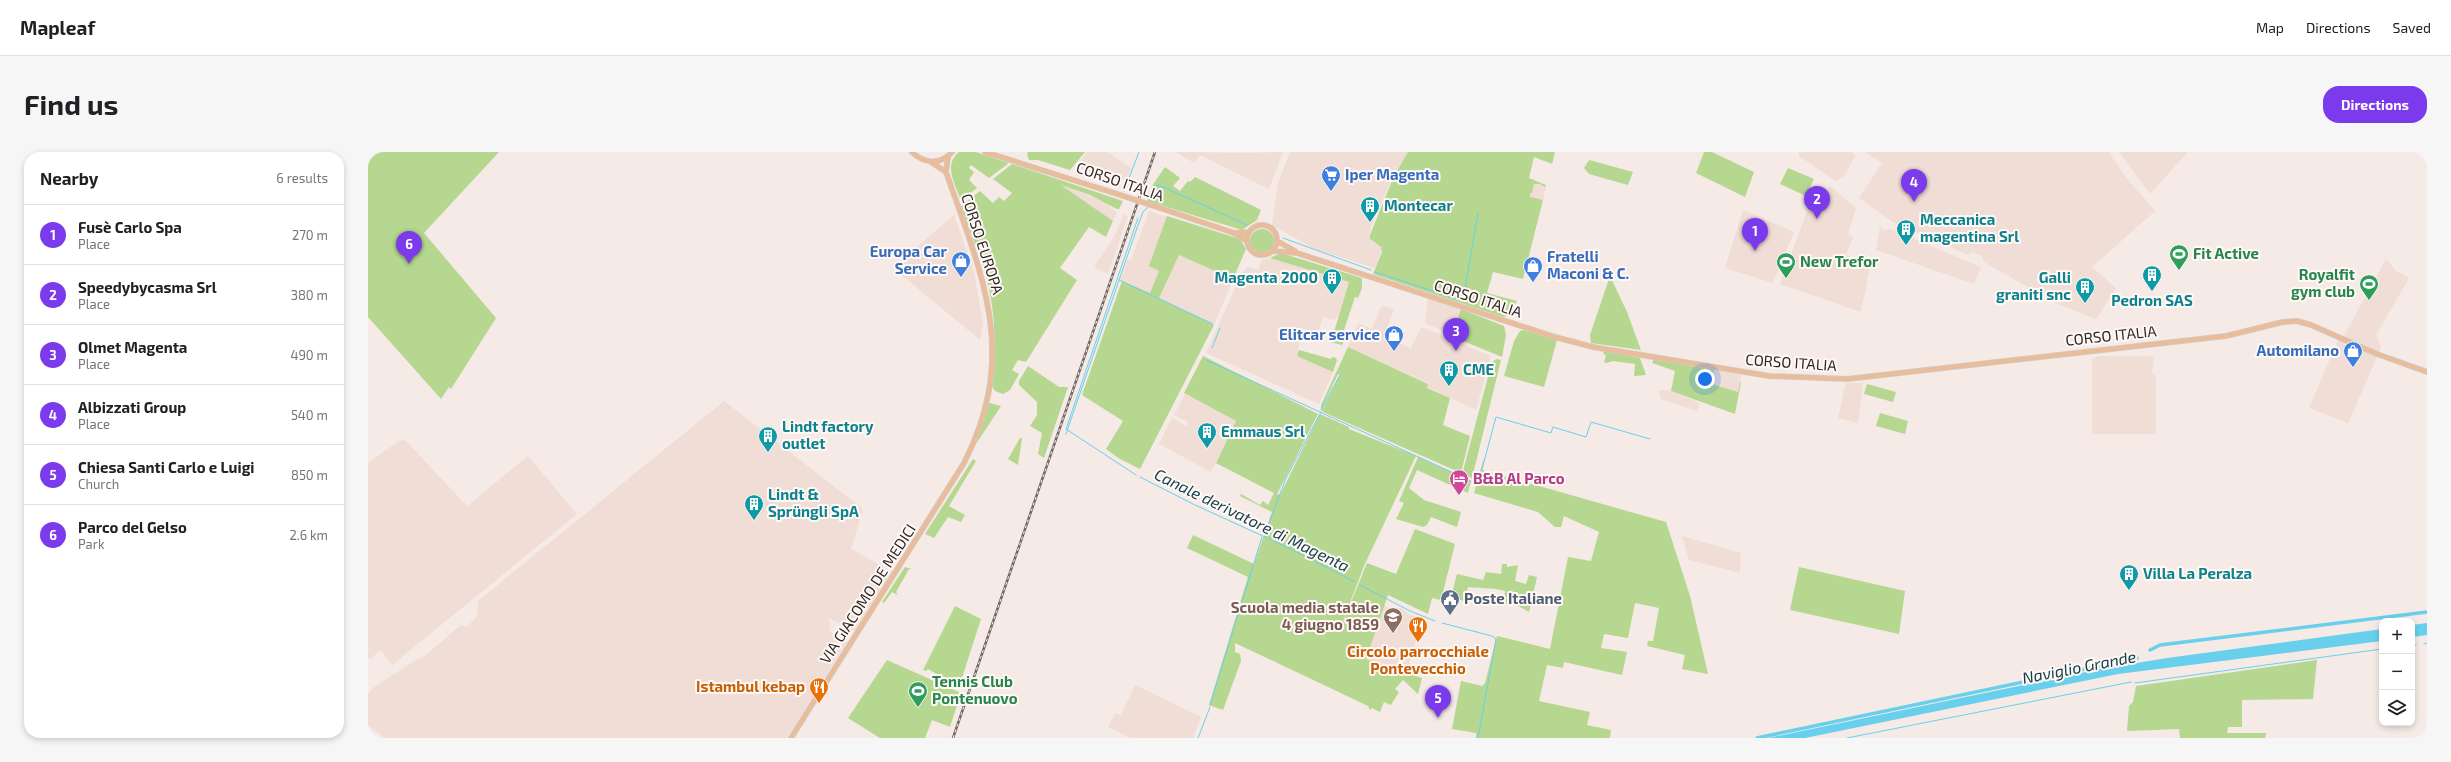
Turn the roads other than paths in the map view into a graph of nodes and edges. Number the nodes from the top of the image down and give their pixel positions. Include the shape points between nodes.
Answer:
1 (912, 152) edge
2 (952, 152) edge
3 (985, 152) edge
4 (991, 152) edge
5 (998, 155) junction
6 (948, 157) junction
7 (931, 162) junction
8 (946, 172) junction
9 (1249, 232) junction
10 (1234, 233) junction
11 (1247, 241) junction
12 (1277, 241) junction
13 (1273, 251) junction
14 (1297, 253) junction
15 (2427, 372) edge
16 (964, 463) joint
17 (791, 738) edge

1 - 7 main road via 918,158
2 - 6 main road
3 - 5 main road
4 - 5 main road
5 - 10 main road, CORSO ITALIA, bridge
6 - 7 main road
6 - 8 main road, CORSO EUROPA
7 - 8 main road
8 - 16 main road, CORSO EUROPA via 985,286 993,345 989,392 982,420
9 - 10 main road, CORSO ITALIA
9 - 11 main road
9 - 12 main road via 1255,227 1265,225 1274,231
10 - 11 main road, CORSO ITALIA
11 - 13 main road via 1250,250 1256,254 1264,255
12 - 13 main road
12 - 14 main road, CORSO ITALIA
13 - 14 main road, CORSO ITALIA
14 - 15 main road, CORSO ITALIA via 1555,337 1594,347 1768,376 1847,378 2226,336 2297,321
16 - 17 main road, VIA GIACOMO DE MEDICI

